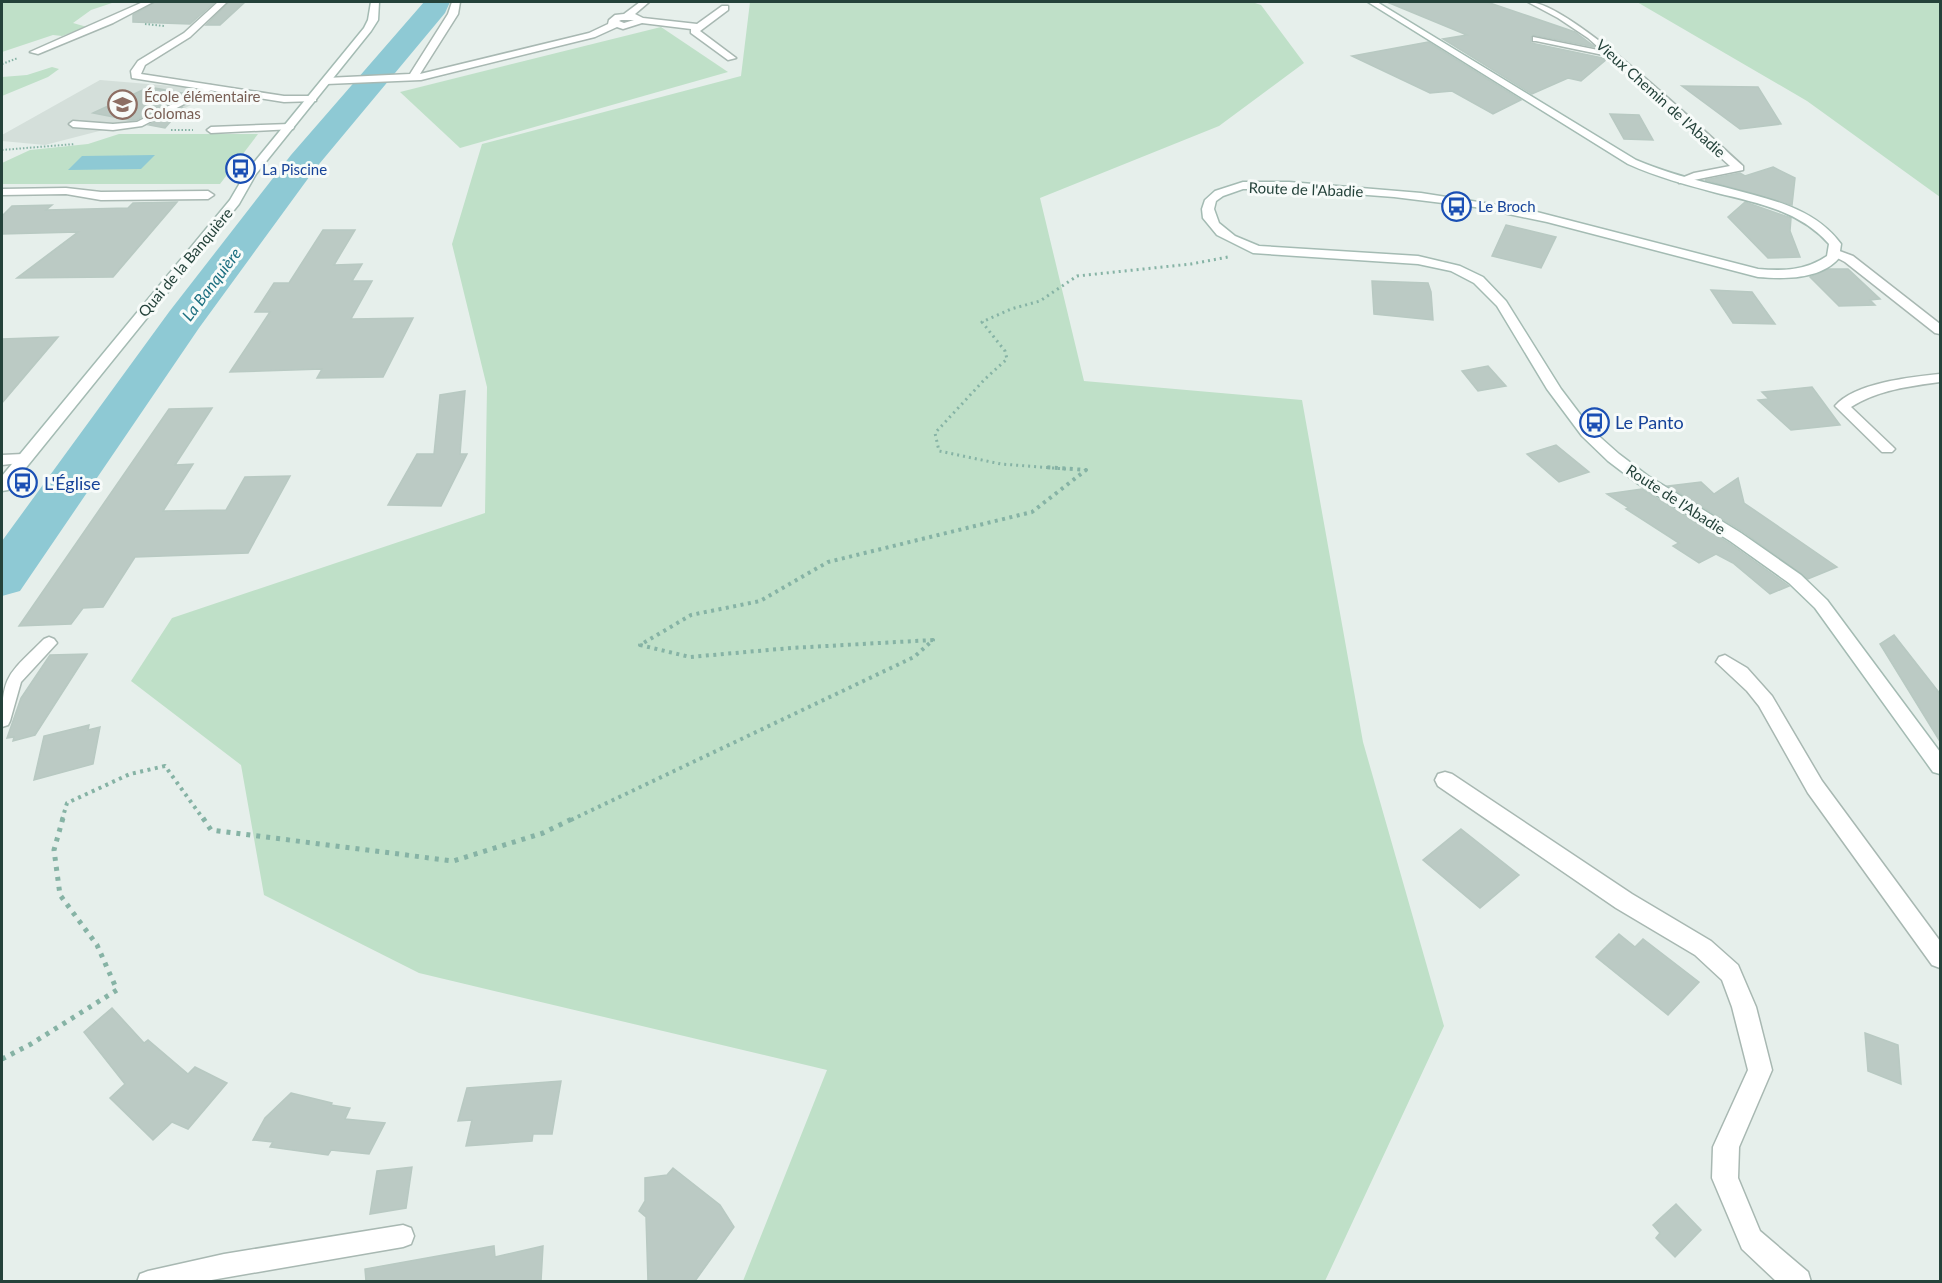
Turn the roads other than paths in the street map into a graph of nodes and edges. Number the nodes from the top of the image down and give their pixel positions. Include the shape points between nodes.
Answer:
1 (149, 2) edge
2 (223, 2) edge
3 (375, 2) edge
4 (456, 2) edge
5 (645, 2) edge
6 (1372, 2) edge
7 (1532, 2) edge
8 (725, 8) dead end
9 (627, 16) junction
10 (639, 20) junction
11 (615, 24) junction
12 (698, 27) junction
13 (1536, 39) dead end
14 (35, 52) dead end
15 (1613, 55) junction
16 (731, 58) dead end
17 (413, 78) junction
18 (326, 81) junction
19 (213, 87) junction
20 (312, 99) junction
21 (73, 124) dead end
22 (290, 127) junction
23 (211, 130) dead end
24 (1683, 180) junction
25 (2, 192) edge
26 (208, 195) dead end
27 (1834, 253) junction
28 (1941, 330) edge
29 (1941, 378) edge
30 (1887, 448) dead end
31 (23, 459) junction
32 (2, 460) edge
33 (2, 486) edge
34 (49, 643) dead end
35 (1725, 662) dead end
36 (2, 721) edge
37 (1941, 766) edge
38 (1445, 780) dead end
39 (1941, 958) edge
40 (403, 1236) dead end
41 (148, 1281) edge
42 (1798, 1281) edge

1 - 14 street
2 - 19 street via 195,28 136,70 136,76 145,79
3 - 18 street, Quai de la Banquière via 368,29
4 - 17 street via 453,14
5 - 9 street
6 - 24 street via 1632,162
7 - 15 street, Vieux Chemin de l'Abadie via 1579,26
8 - 12 street
9 - 10 street
9 - 11 street via 613,20
10 - 11 street via 628,25
10 - 12 street
11 - 17 street via 570,40
12 - 16 street via 696,34
13 - 15 lane
15 - 24 street, Vieux Chemin de l'Abadie via 1739,168
17 - 18 street
18 - 20 street, Quai de la Banquière
19 - 20 street via 284,99
19 - 21 lane via 139,124
20 - 22 street, Quai de la Banquière
22 - 23 lane
22 - 31 street, Quai de la Banquière via 251,173 236,202
24 - 27 street via 1794,212 1829,236 1835,243
25 - 26 street
27 - 28 street via 1850,259
27 - 37 street, Route de l'Abadie via 1833,258 1809,271 1758,273 1483,204 1424,196 1266,185 1223,192 1207,207 1207,214 1217,228 1248,247 1284,253 1418,259 1446,265 1489,287 1585,431 1634,474 1802,583
29 - 30 street via 1903,383 1855,397 1842,406
31 - 32 street
31 - 33 street, Quai de la Banquière
34 - 36 lane via 14,679
35 - 39 street via 1740,670 1756,687 1814,786
38 - 42 street via 1624,901 1703,948 1730,973 1744,1007 1760,1070 1726,1147 1725,1178 1752,1240
40 - 41 lane

